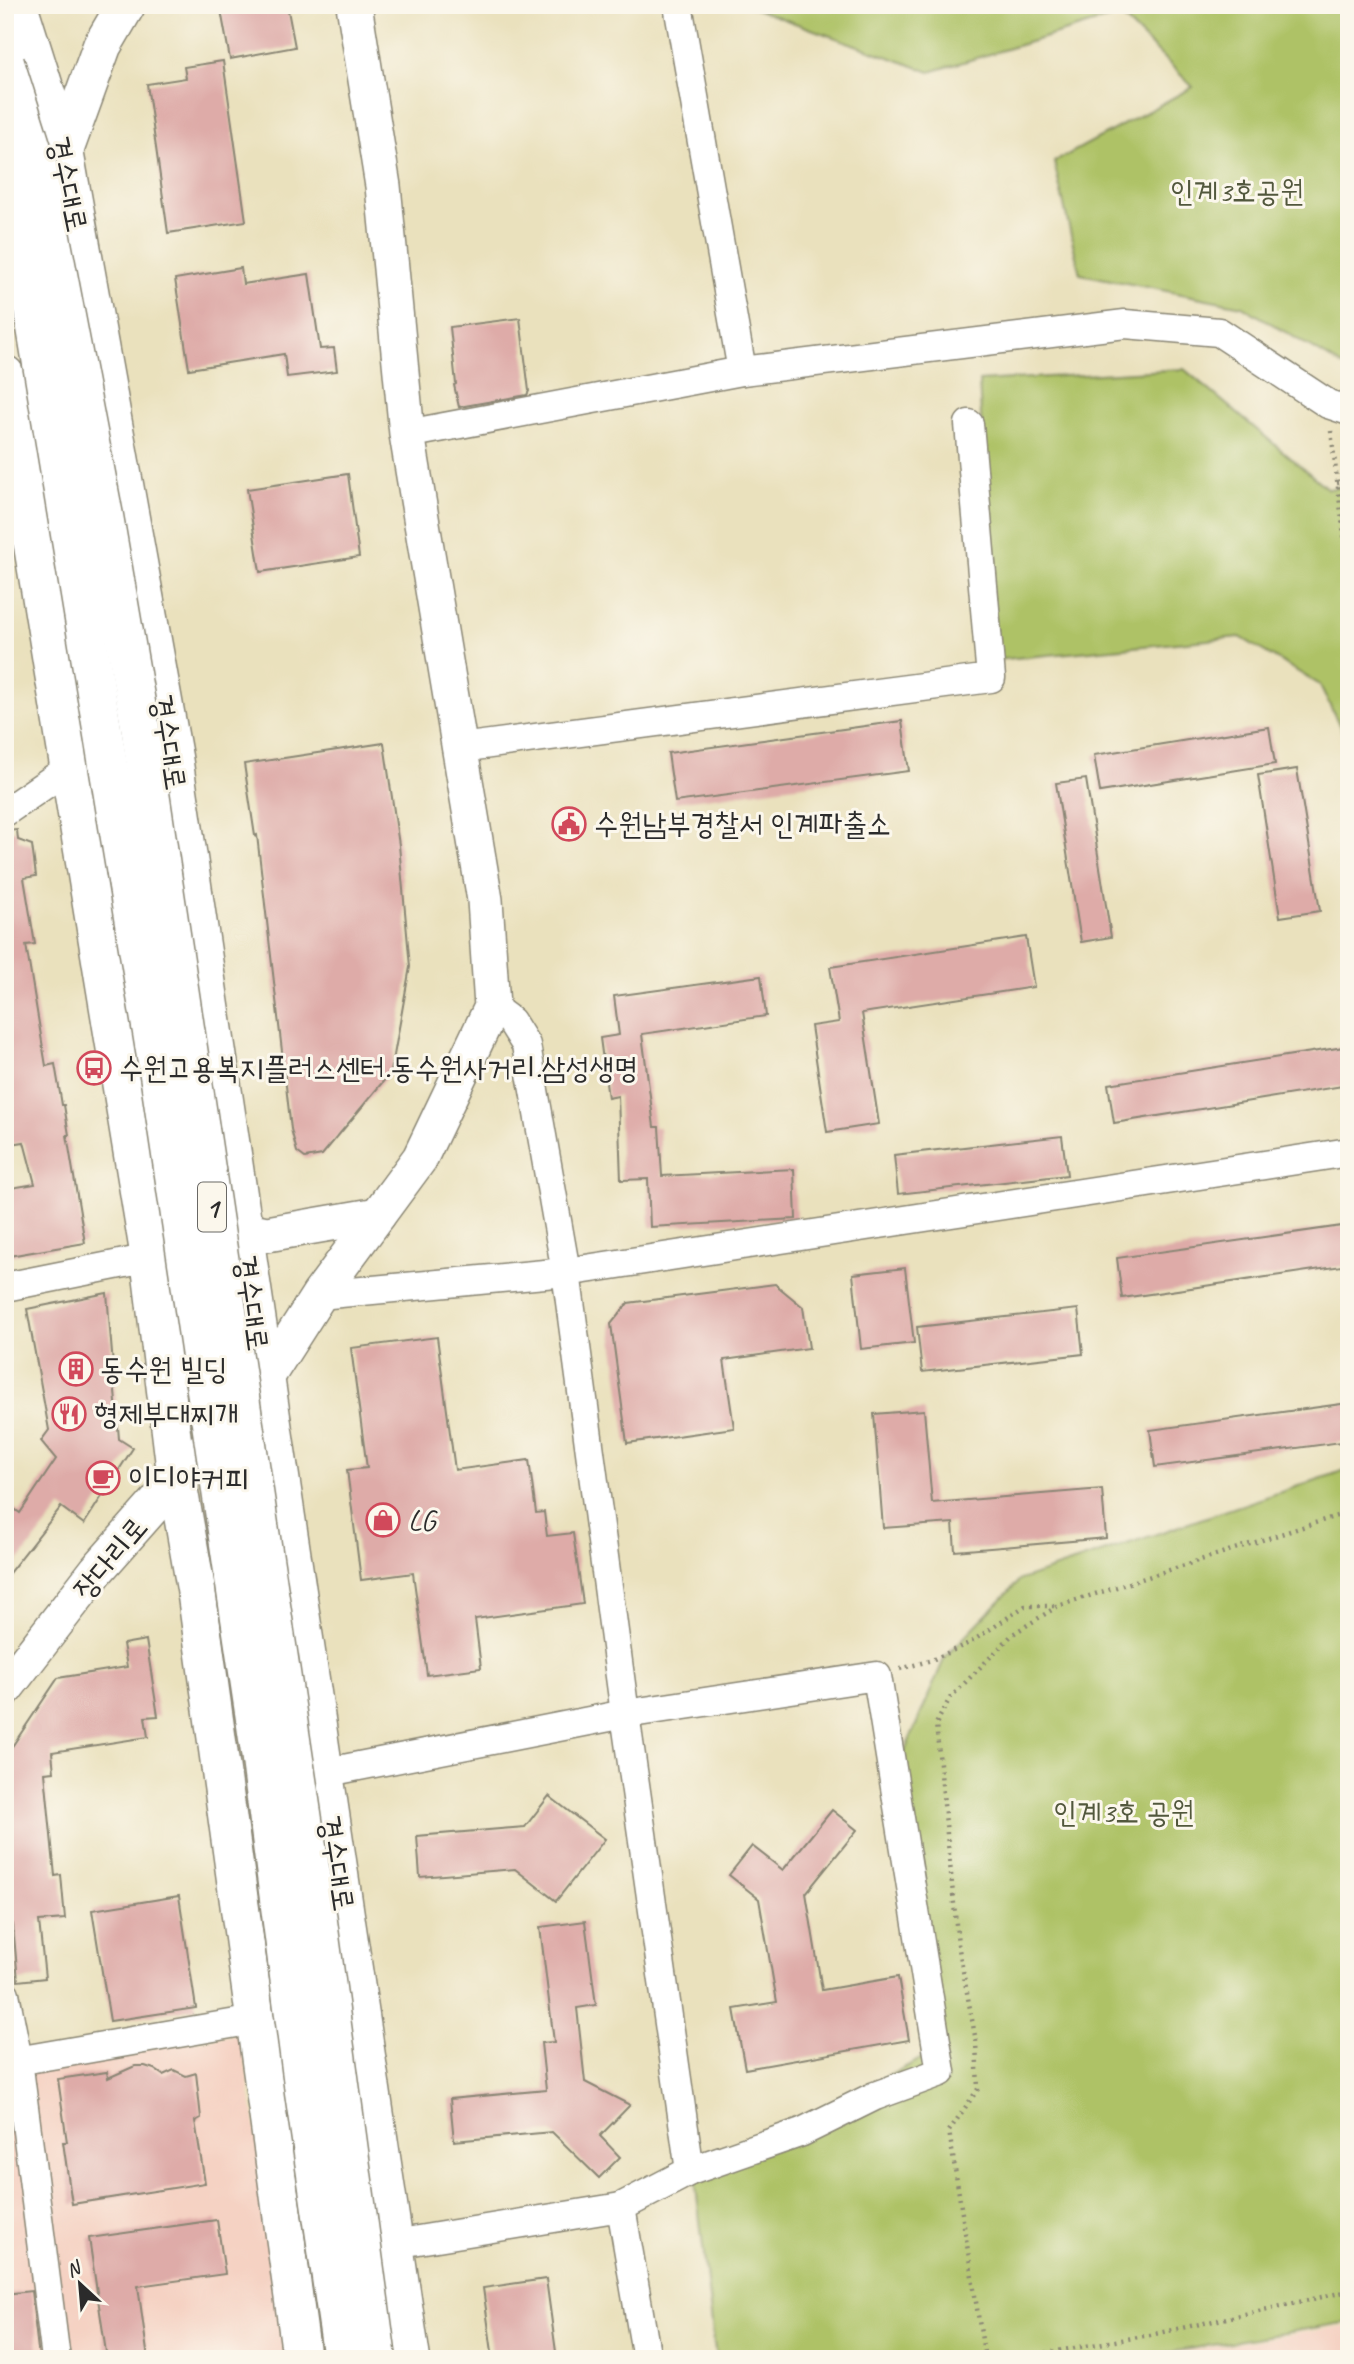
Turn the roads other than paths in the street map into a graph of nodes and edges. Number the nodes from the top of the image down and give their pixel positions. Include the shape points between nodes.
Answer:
1 (18, 5) edge
2 (126, 5) edge
3 (354, 5) edge
4 (678, 5) edge
5 (5, 63) edge
6 (64, 151) junction
7 (5, 171) edge
8 (742, 371) junction
9 (5, 375) edge
10 (1339, 408) edge
11 (969, 425) dead end
12 (407, 433) junction
13 (460, 748) junction
14 (69, 768) junction
15 (5, 812) edge
16 (492, 1007) junction
17 (1349, 1152) edge
18 (378, 1215) junction
19 (240, 1219) junction
20 (150, 1258) junction
21 (566, 1272) junction
22 (5, 1287) edge
23 (319, 1295) junction
24 (264, 1381) junction
25 (177, 1481) junction
26 (5, 1689) edge
27 (625, 1714) junction
28 (323, 1773) junction
29 (5, 1994) edge
30 (254, 2020) junction
31 (12, 2062) edge
32 (690, 2171) junction
33 (621, 2207) junction
34 (394, 2244) junction
35 (56, 2359) edge
36 (302, 2359) edge
37 (343, 2359) edge
38 (377, 2359) edge
39 (411, 2359) edge
40 (647, 2359) edge

1 - 6 main road, 경수대로
2 - 6 main road via 102,46
3 - 12 street via 383,186
4 - 8 street
5 - 38 main road, 1, bridge via 37,164 140,726 315,1900
6 - 19 main road, 경수대로 via 173,757
7 - 37 main road, 1, bridge via 31,297 160,1081 260,1752
8 - 10 street via 1125,324 1219,332
8 - 12 street
9 - 14 main road
11 - 13 street via 991,678
12 - 13 street
13 - 16 street via 485,900
14 - 15 street
14 - 20 main road
16 - 18 street, 장다리로 via 421,1158
16 - 21 street via 511,1021 527,1045
17 - 21 street
18 - 19 street via 267,1234 253,1231
18 - 23 street, 장다리로
19 - 24 main road, 경수대로
20 - 22 street
20 - 25 main road
21 - 23 street
21 - 27 street
23 - 24 street, 장다리로
24 - 25 street, 장다리로
24 - 28 main road, 경수대로
25 - 26 street, 장다리로 via 97,1570
25 - 30 main road
27 - 28 street
27 - 32 street
27 - 32 street via 877,1676 942,2072 875,2096 802,2132
28 - 34 main road, 경수대로
29 - 31 street
30 - 31 street
30 - 36 main road
31 - 35 street
32 - 33 street
33 - 34 street
33 - 40 street
34 - 39 main road, 경수대로

